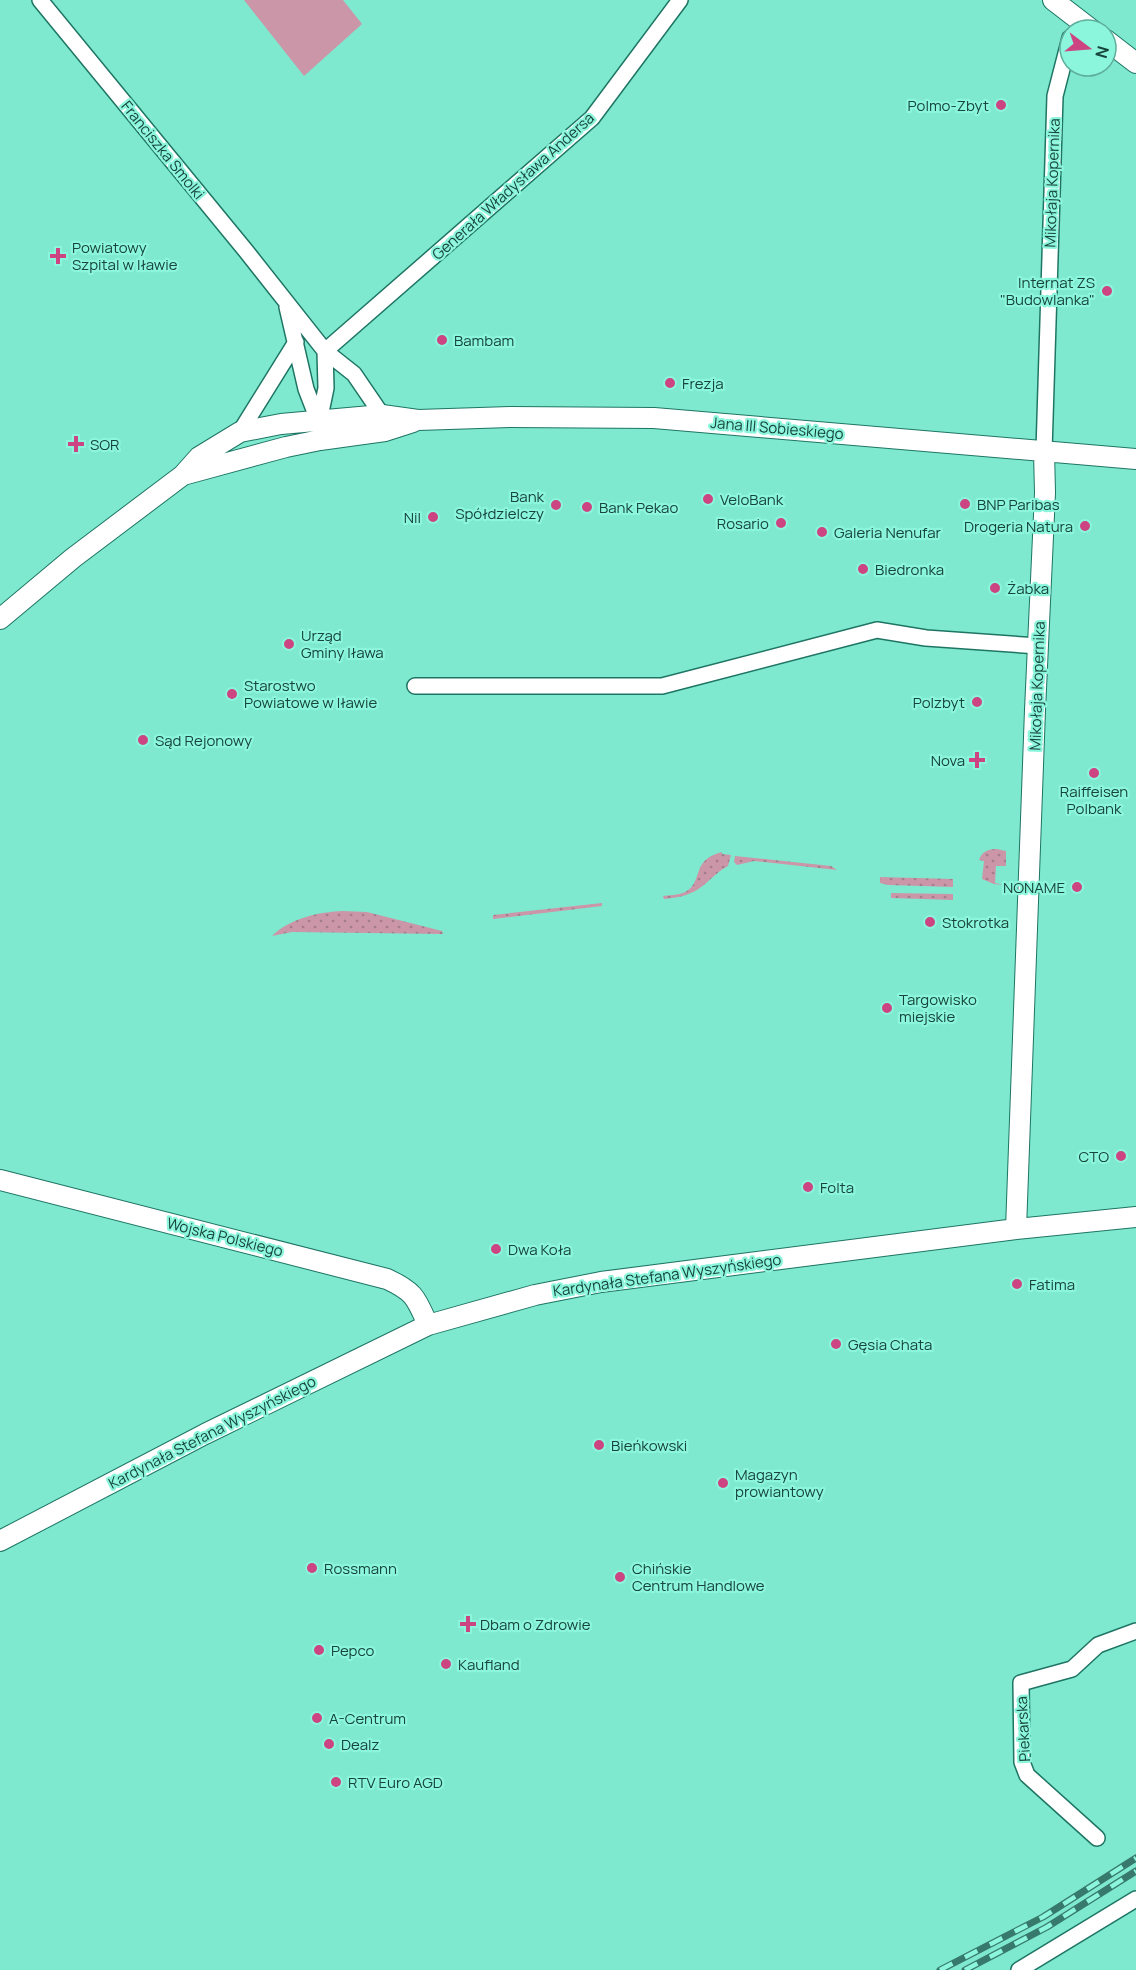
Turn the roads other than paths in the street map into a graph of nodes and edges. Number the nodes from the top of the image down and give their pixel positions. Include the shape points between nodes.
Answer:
1 (40, 0) edge
2 (680, 0) edge
3 (1053, 0) edge
4 (1072, 18) edge
5 (1118, 49) edge
6 (1136, 63) edge
7 (1060, 78) edge
8 (285, 301) junction
9 (296, 342) junction
10 (325, 351) junction
11 (382, 415) junction
12 (318, 420) junction
13 (418, 420) junction
14 (240, 432) junction
15 (320, 440) junction
16 (1044, 451) junction
17 (1136, 459) edge
18 (183, 475) junction
19 (0, 619) edge
20 (1038, 646) junction
21 (415, 686) dead end
22 (0, 1180) edge
23 (1136, 1217) edge
24 (1016, 1229) junction
25 (428, 1325) junction
26 (0, 1541) edge
27 (1136, 1631) edge
28 (1097, 1838) dead end
29 (1136, 1899) edge
30 (1019, 1970) edge

1 - 8 street, Franciszka Smolki
2 - 10 street, Generała Władysława Andersa via 592,118
3 - 4 street
5 - 6 street
7 - 16 street, Mikołaja Kopernika via 1055,96
8 - 9 street, Franciszka Smolki
8 - 10 street, Franciszka Smolki
9 - 12 street, Franciszka Smolki via 306,389
9 - 14 street
10 - 11 street, Franciszka Smolki via 354,374
10 - 12 street, Franciszka Smolki via 326,388
11 - 12 street, Jana III Sobieskiego
11 - 13 street, Jana III Sobieskiego
12 - 14 street
12 - 15 street, Franciszka Smolki
13 - 15 street, Jana III Sobieskiego via 385,431
13 - 16 street, Jana III Sobieskiego via 654,418
14 - 18 street via 199,457
15 - 18 street
16 - 17 street, Jana III Sobieskiego
16 - 20 street, Mikołaja Kopernika
18 - 19 street
20 - 21 street via 926,638 877,630 662,686
20 - 24 street, Mikołaja Kopernika
22 - 25 street, Wojska Polskiego via 387,1279 408,1289
23 - 24 street, Kardynała Stefana Wyszyńskiego
24 - 25 street, Kardynała Stefana Wyszyńskiego via 601,1282 535,1295
25 - 26 street, Kardynała Stefana Wyszyńskiego via 205,1434
27 - 28 street, Piekarska via 1098,1645 1072,1669 1021,1683 1022,1762 1027,1774
29 - 30 street

